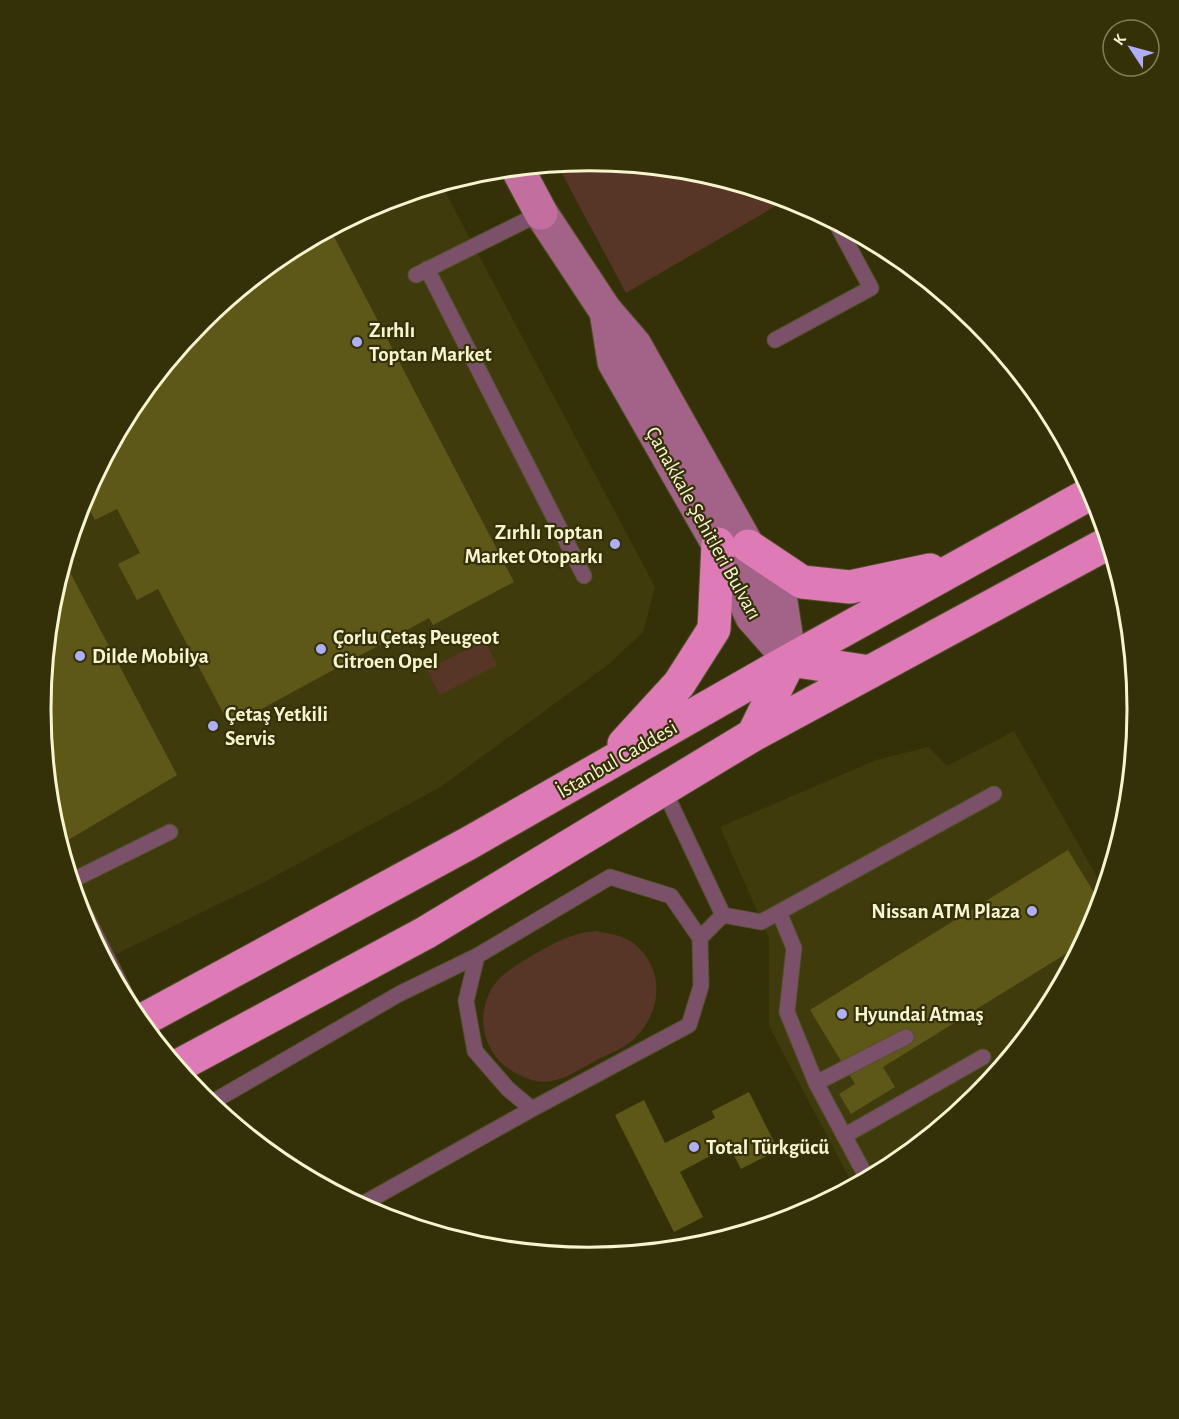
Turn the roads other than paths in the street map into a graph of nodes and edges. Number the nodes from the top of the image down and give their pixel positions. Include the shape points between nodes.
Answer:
1 (521, 176) edge
2 (541, 213) junction
3 (841, 234) edge
4 (775, 340) dead end
5 (1084, 497) edge
6 (733, 545) junction
7 (1102, 546) edge
8 (964, 563) junction
9 (584, 576) dead end
10 (790, 660) junction
11 (870, 672) junction
12 (753, 735) junction
13 (602, 769) junction
14 (664, 790) junction
15 (994, 794) dead end
16 (170, 832) dead end
17 (78, 877) edge
18 (778, 912) junction
19 (723, 915) junction
20 (700, 938) junction
21 (477, 956) junction
22 (147, 1016) edge
23 (906, 1037) dead end
24 (983, 1057) dead end
25 (183, 1063) edge
26 (816, 1083) junction
27 (218, 1099) edge
28 (532, 1109) junction
29 (844, 1136) junction
30 (864, 1173) edge
31 (369, 1200) edge

1 - 2 main road, Çanakkale Şehitleri Bulvarı
2 - 6 main road, Çanakkale Şehitleri Bulvarı via 605,310 614,362
2 - 9 lane via 421,272
3 - 4 lane via 871,288
5 - 8 highway, İstanbul Caddesi
6 - 8 highway via 802,582 850,587
6 - 10 main road, Çanakkale Şehitleri Bulvarı via 752,616
6 - 13 highway via 714,630 680,684
7 - 11 highway
8 - 10 highway, İstanbul Caddesi
10 - 11 highway
10 - 12 highway
10 - 13 highway, İstanbul Caddesi
11 - 12 highway
12 - 14 highway
13 - 22 highway, İstanbul Caddesi
14 - 19 lane
14 - 25 highway via 425,933
15 - 18 lane
16 - 17 lane
18 - 19 lane via 761,922
18 - 26 lane via 794,948 787,1012
19 - 20 lane
20 - 21 lane via 671,896 610,877
20 - 28 lane via 701,986 688,1025
21 - 27 lane via 399,994
21 - 28 lane via 466,1001 475,1051 508,1089
23 - 26 lane
24 - 29 lane
26 - 29 lane
28 - 31 lane
29 - 30 lane

